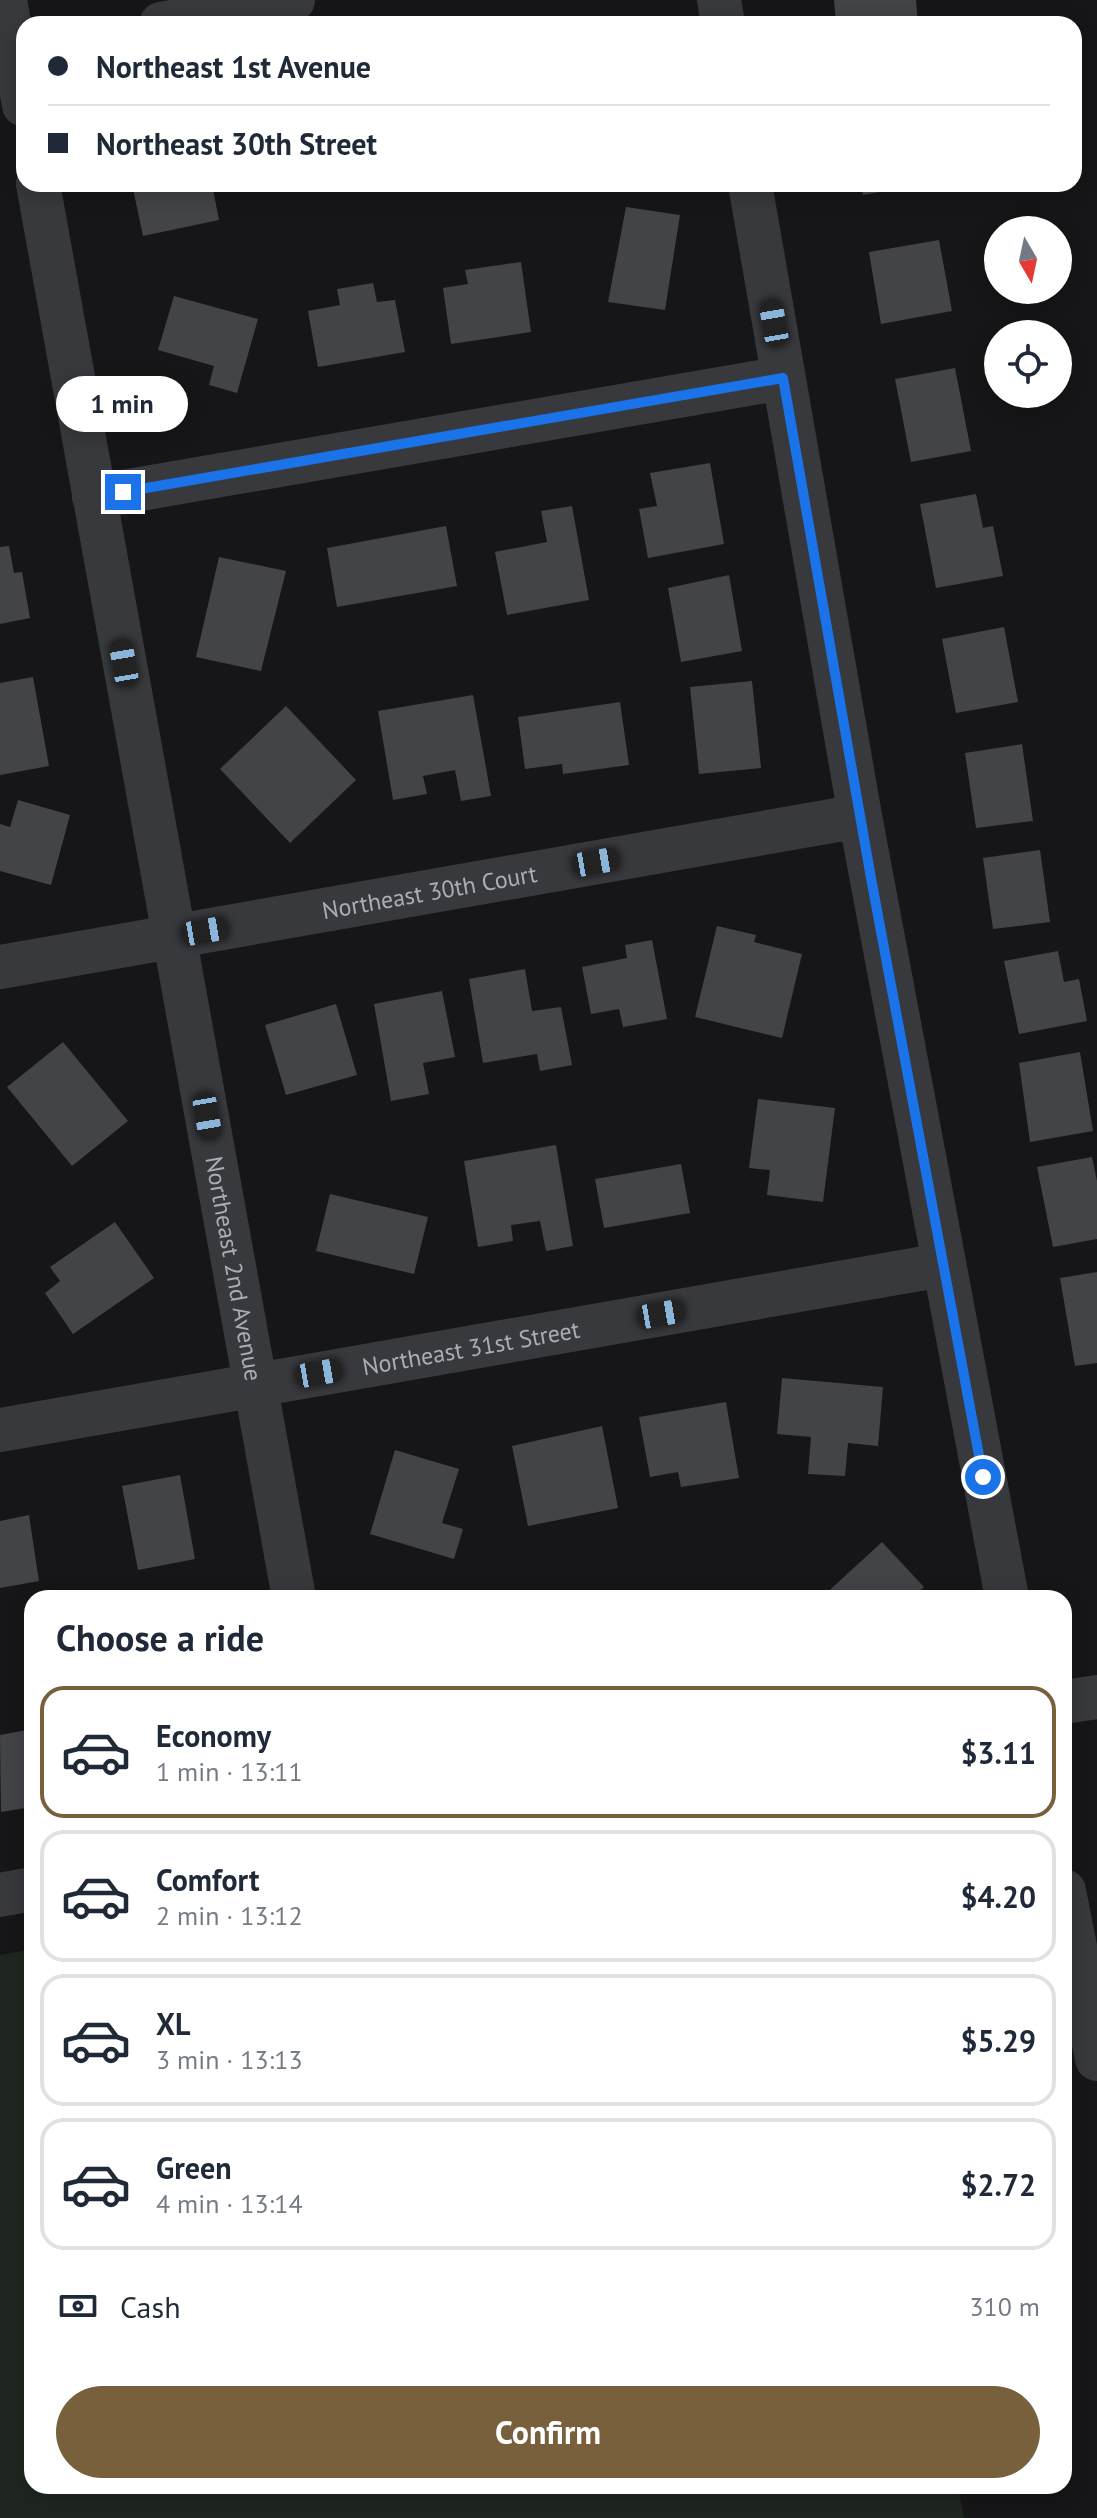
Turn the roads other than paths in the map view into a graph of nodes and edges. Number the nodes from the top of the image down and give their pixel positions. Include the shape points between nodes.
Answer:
1 (5, 0) edge
2 (293, 0) edge
3 (205, 16) edge
4 (13, 51) edge
5 (39, 192) edge
6 (751, 192) edge
7 (783, 378) junction
8 (94, 497) junction
9 (860, 816) junction
10 (175, 937) junction
11 (0, 967) edge
12 (942, 1265) junction
13 (257, 1384) junction
14 (0, 1430) edge
15 (293, 1590) edge
16 (1005, 1590) edge
17 (1097, 1697) edge
18 (1072, 1701) edge
19 (24, 1890) edge
20 (0, 1895) edge
21 (1072, 1932) edge
22 (1097, 2059) edge

1 - 4 street
2 - 3 street
5 - 8 street, Northeast 2nd Avenue
6 - 7 street
7 - 8 street
7 - 9 street
8 - 10 street, Northeast 2nd Avenue
9 - 10 street, Northeast 30th Court
9 - 12 street
10 - 11 street, Northeast 30th Court
10 - 13 street, Northeast 2nd Avenue
12 - 13 street, Northeast 31st Street
12 - 16 street
13 - 14 street, Northeast 31st Street
13 - 15 street, Northeast 2nd Avenue
17 - 18 street
19 - 20 street
21 - 22 street

